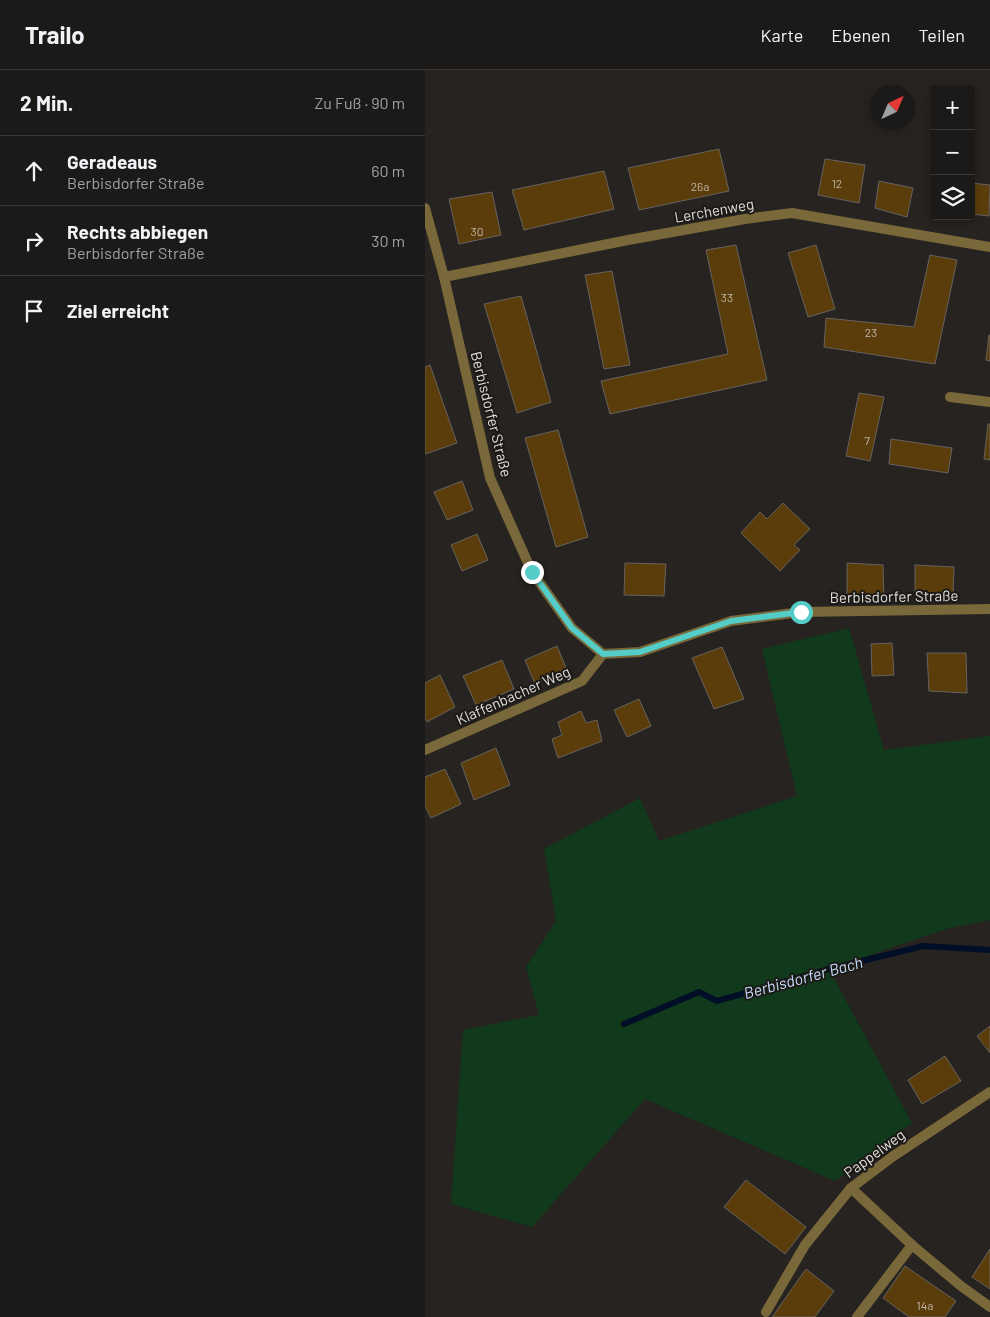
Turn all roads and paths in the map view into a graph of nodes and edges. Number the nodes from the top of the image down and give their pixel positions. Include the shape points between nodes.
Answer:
1 (425, 208) edge
2 (990, 246) edge
3 (444, 277) junction
4 (950, 397) dead end
5 (990, 402) edge
6 (990, 610) edge
7 (603, 654) junction
8 (425, 750) edge
9 (990, 1092) edge
10 (851, 1188) junction
11 (912, 1245) junction
12 (990, 1307) edge
13 (766, 1312) dead end
14 (857, 1317) edge

1 - 3 street, Berbisdorfer Straße
2 - 3 street, Lerchenweg via 792,213 628,240
3 - 7 street, Berbisdorfer Straße via 490,478 532,572 572,628
4 - 5 street
6 - 7 street, Berbisdorfer Straße via 801,612 731,621 640,652
7 - 8 street, Klaffenbacher Weg via 582,682
9 - 10 street, Pappelweg
10 - 11 street
10 - 13 street, Pappelweg via 805,1245
11 - 12 street
11 - 14 street

